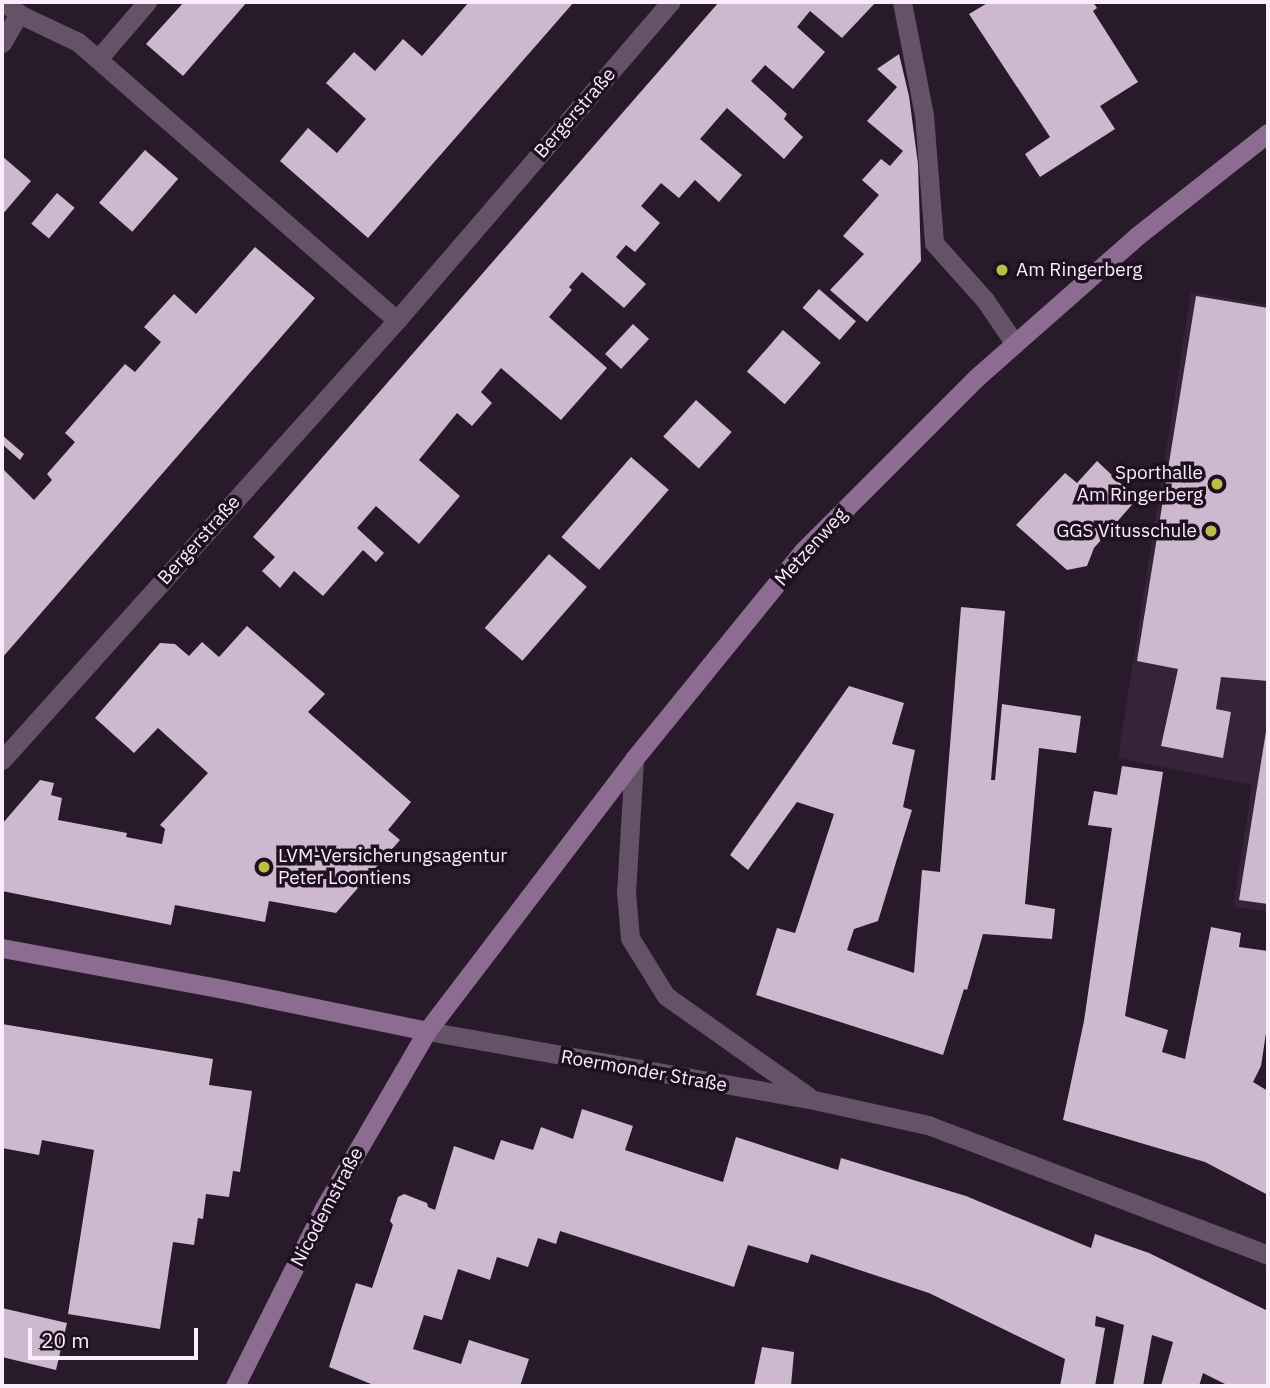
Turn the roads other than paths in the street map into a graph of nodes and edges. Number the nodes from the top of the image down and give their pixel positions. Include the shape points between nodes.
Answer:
1 (147, 2) edge
2 (671, 2) edge
3 (902, 2) edge
4 (12, 8) edge
5 (2, 43) edge
6 (98, 59) junction
7 (1268, 134) edge
8 (397, 320) junction
9 (1015, 344) junction
10 (634, 759) junction
11 (2, 760) edge
12 (2, 948) edge
13 (427, 1031) junction
14 (814, 1100) junction
15 (1268, 1255) edge
16 (235, 1386) edge

1 - 6 street
2 - 8 street, Bergerstraße
3 - 9 street via 924,115 934,243 985,300
4 - 5 street
4 - 6 street via 78,42
6 - 8 street
7 - 9 main road, Metzenweg via 1137,236
8 - 11 street, Bergerstraße
9 - 10 main road, Metzenweg via 804,550
10 - 13 main road, Metzenweg
10 - 14 street via 626,892 630,938 666,996
12 - 13 main road, Roermonder Straße
13 - 14 street, Roermonder Straße
13 - 16 main road, Nicodemstraße via 324,1208
14 - 15 street, Roermonder Straße via 928,1125

